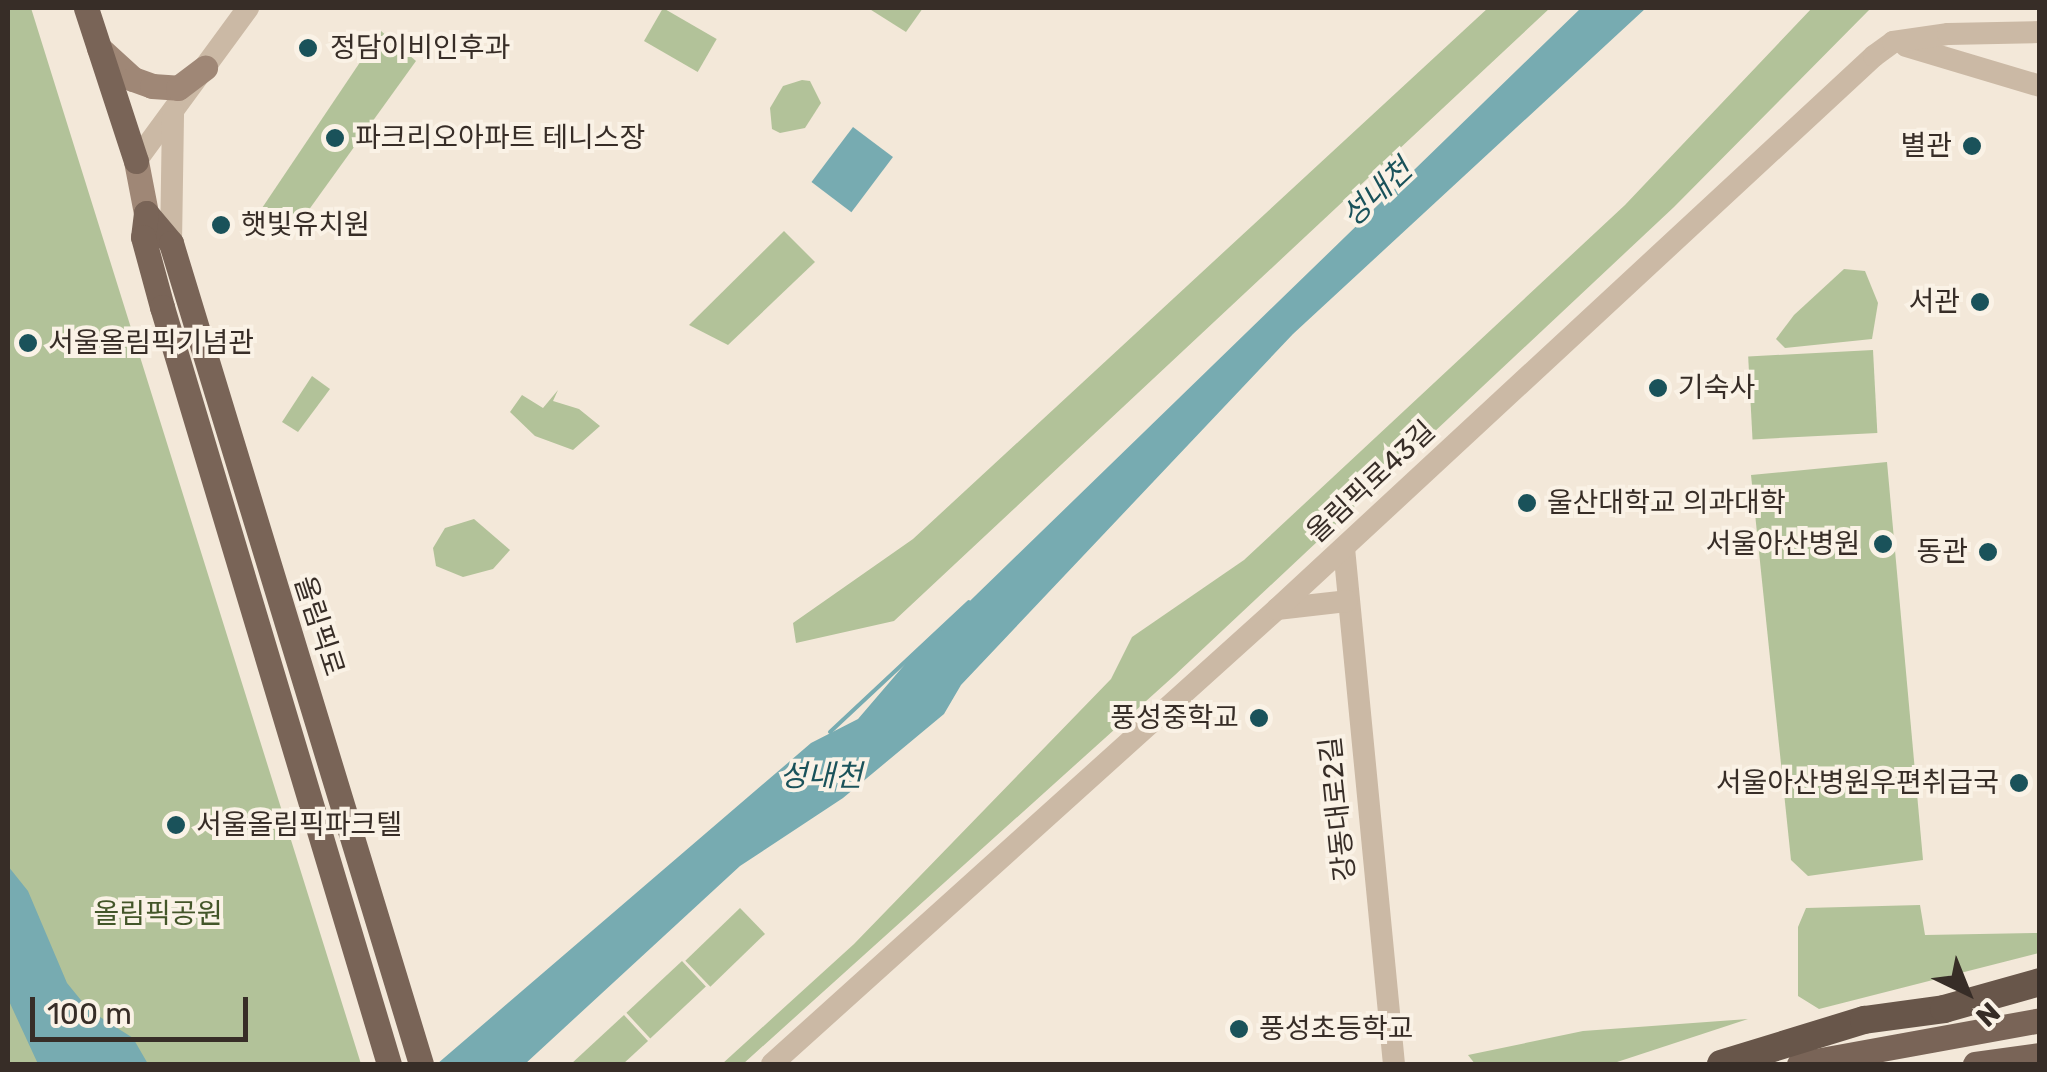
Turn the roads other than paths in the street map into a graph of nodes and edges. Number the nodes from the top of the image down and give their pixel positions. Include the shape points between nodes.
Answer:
1 (86, 8) edge
2 (248, 8) edge
3 (2040, 32) edge
4 (1893, 42) junction
5 (99, 48) junction
6 (205, 68) junction
7 (2040, 86) edge
8 (173, 112) junction
9 (136, 161) junction
10 (146, 213) junction
11 (171, 243) junction
12 (1344, 548) junction
13 (1347, 601) junction
14 (1277, 610) junction
15 (2040, 982) edge
16 (2040, 994) edge
17 (1944, 1009) junction
18 (2040, 1020) edge
19 (2040, 1055) edge
20 (389, 1064) edge
21 (421, 1064) edge
22 (772, 1064) edge
23 (1394, 1064) edge
24 (1721, 1064) edge
25 (1799, 1064) edge
26 (1975, 1064) edge

1 - 5 main road, 올림픽로
2 - 6 street
3 - 4 street
4 - 7 street
4 - 12 street, 올림픽로43길
5 - 6 main road via 133,79 152,86 178,88
5 - 9 main road, 올림픽로
6 - 8 street
8 - 9 street
8 - 11 street
9 - 10 main road, 올림픽로
10 - 11 main road, 올림픽로
10 - 20 main road, 올림픽로 via 143,237 162,308
11 - 21 main road, 올림픽로
12 - 13 street, 강동대로2길
12 - 14 street, 올림픽로43길
13 - 14 street
13 - 23 street, 강동대로2길
14 - 22 street, 올림픽로43길
15 - 17 highway
16 - 17 street
17 - 24 highway via 1864,1020
18 - 25 main road
19 - 26 main road

